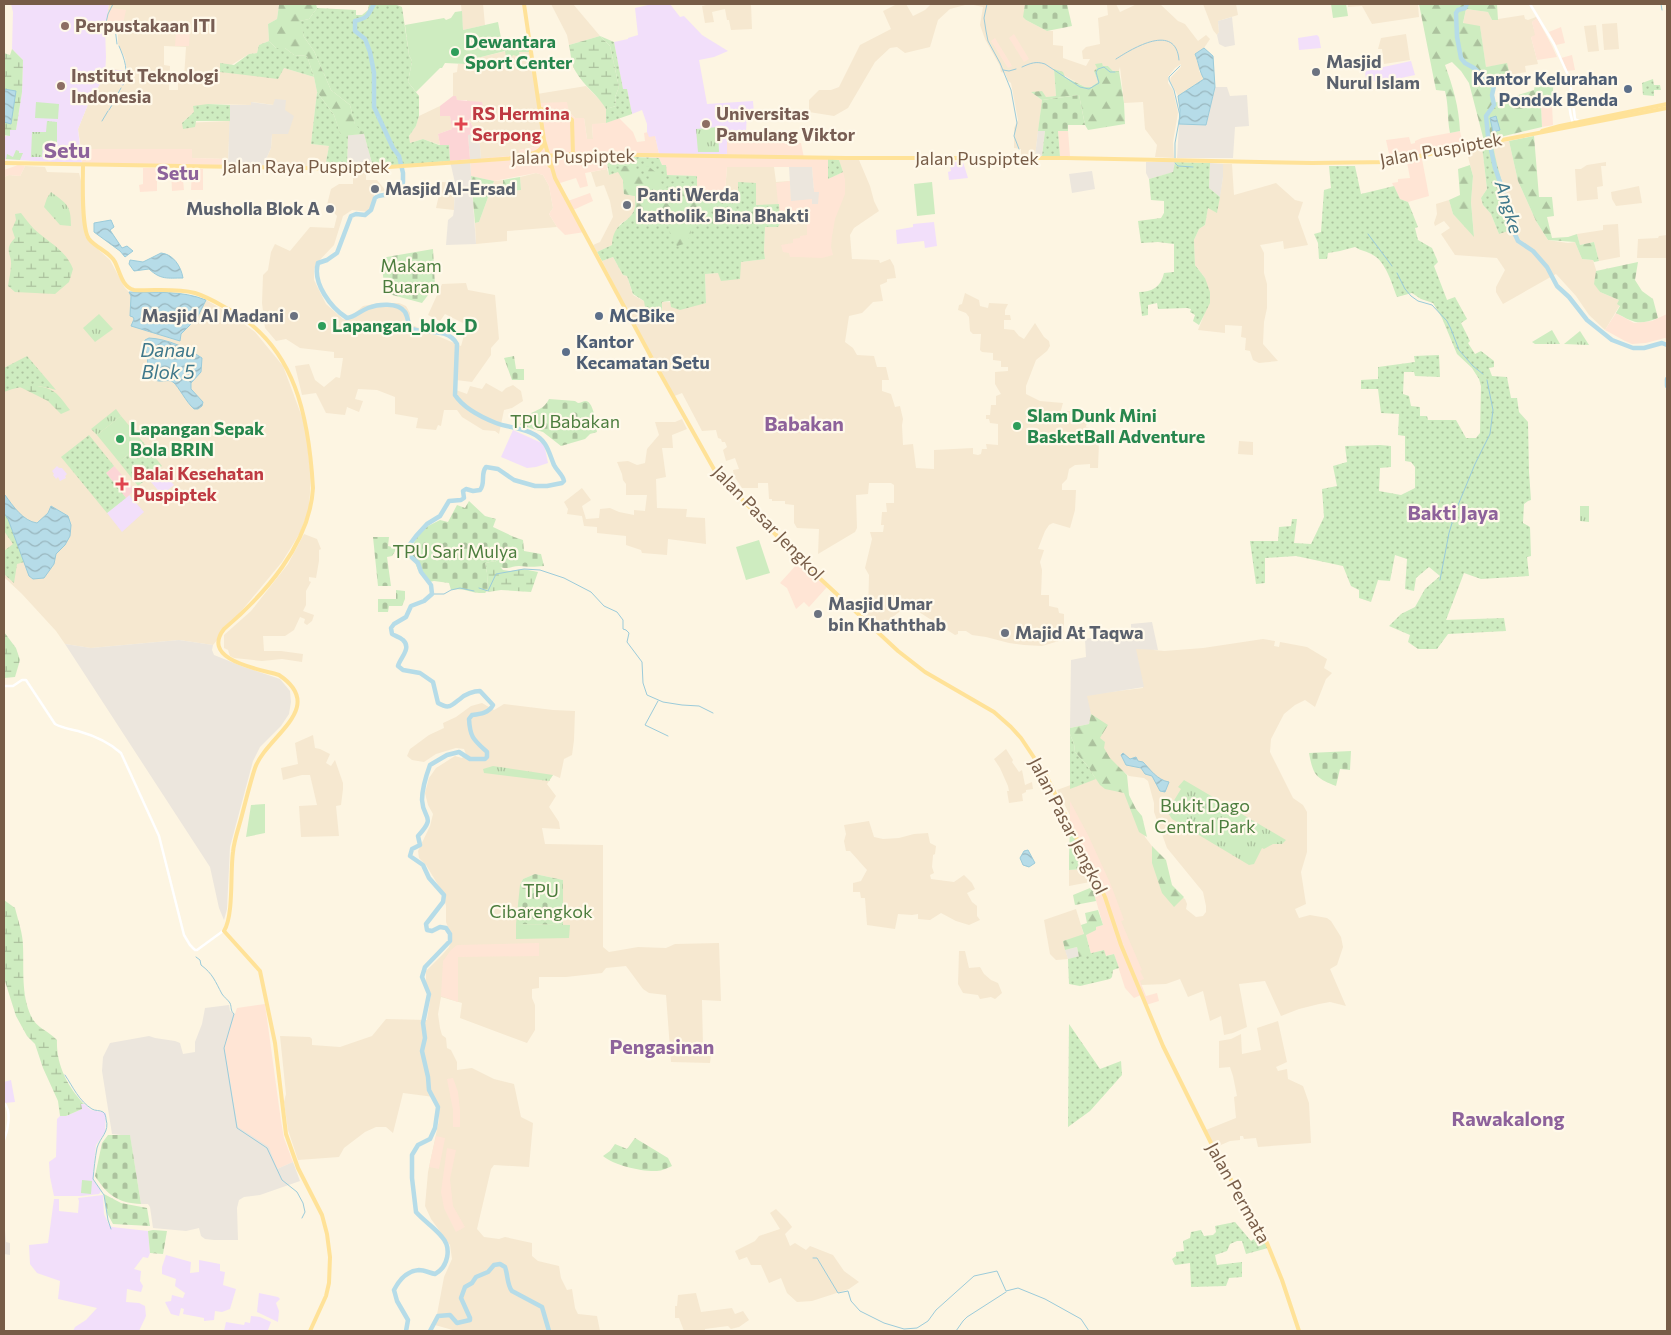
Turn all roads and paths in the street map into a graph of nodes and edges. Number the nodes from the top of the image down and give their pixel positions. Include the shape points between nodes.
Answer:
1 (524, 4) edge
2 (1530, 4) edge
3 (1570, 91) junction
4 (1667, 106) edge
5 (542, 111) junction
6 (1586, 121) junction
7 (1574, 125) junction
8 (544, 140) junction
9 (573, 154) junction
10 (548, 156) junction
11 (522, 158) junction
12 (501, 159) junction
13 (4, 163) edge
14 (84, 165) junction
15 (399, 166) joint
16 (552, 168) junction
17 (4, 686) edge
18 (224, 931) junction
19 (1170, 1058) joint
20 (4, 1103) edge
21 (4, 1140) edge
22 (310, 1331) edge
23 (1299, 1331) edge

1 - 5 main road, Jalan Pasar Jengkol
2 - 3 street via 1554,44 1569,78
3 - 6 street via 1575,119
3 - 7 street
4 - 6 main road
4 - 7 main road
5 - 8 main road, Jalan Pasar Jengkol
5 - 9 main road via 562,113 572,120
6 - 7 main road
7 - 9 main road, Jalan Puspiptek via 1376,163
8 - 10 main road, Jalan Pasar Jengkol
8 - 12 main road via 543,148 538,152
9 - 10 main road, Jalan Puspiptek
10 - 11 main road, Jalan Puspiptek
10 - 16 main road, Jalan Pasar Jengkol
11 - 12 main road, Jalan Puspiptek
11 - 16 main road via 541,159
12 - 15 main road, Jalan Puspiptek
13 - 14 main road, Jalan Raya Puspiptek
14 - 15 main road, Jalan Raya Puspiptek via 360,169
14 - 18 main road via 85,231 91,241 115,260 128,288 178,290 200,295 251,323 270,342 288,369 306,421 313,488 308,520 276,577 254,603 220,634 218,643 220,652 228,658 279,675 295,691 297,699 296,714 255,766 233,851
16 - 19 main road, Jalan Pasar Jengkol via 562,192 715,471 799,559 882,638 925,672 1003,719 1021,738 1047,777 1105,897 1128,961
17 - 18 street via 26,680 55,724 89,736 121,753 159,836 188,943 197,950
18 - 22 main road via 260,971 275,1043 286,1134 298,1168 322,1215 327,1234 329,1283
19 - 23 main road, Jalan Permata via 1216,1155 1265,1238
20 - 21 street via 8,1127

